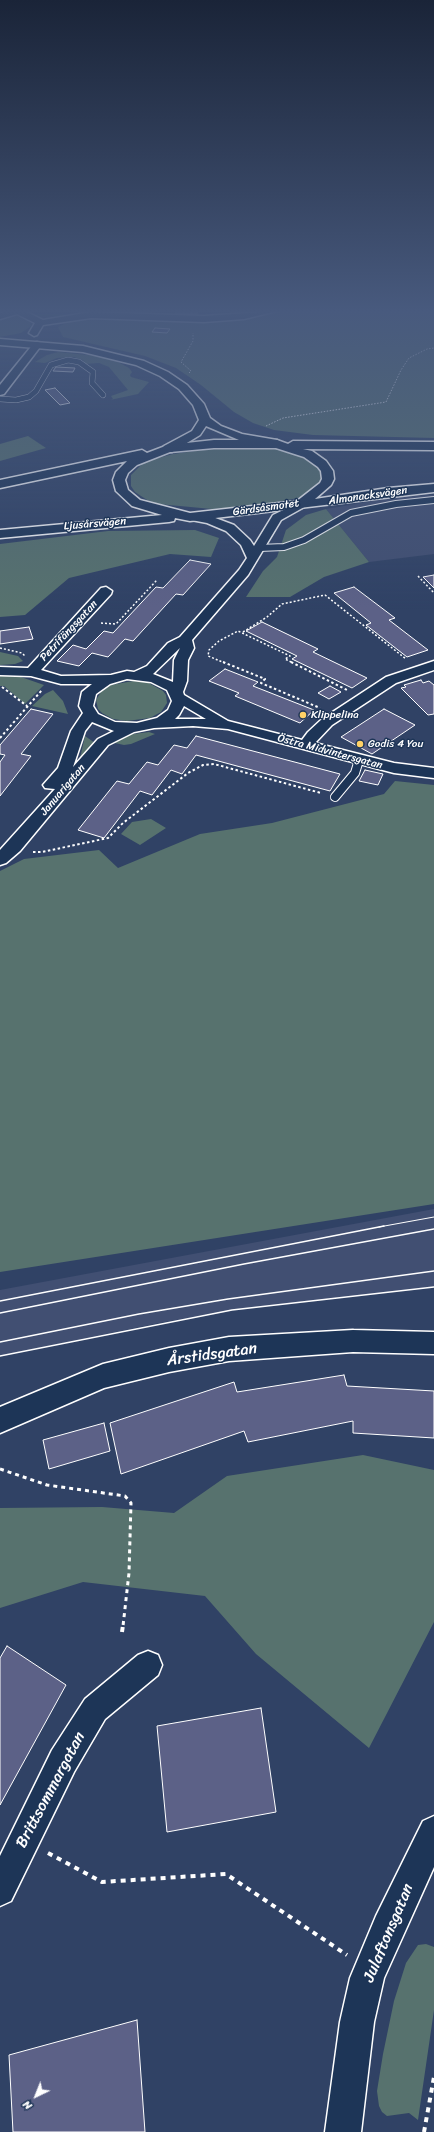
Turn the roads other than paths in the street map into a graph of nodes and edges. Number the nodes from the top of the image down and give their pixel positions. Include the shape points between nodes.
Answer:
1 (201, 410) edge
2 (205, 420) junction
3 (277, 444) junction
4 (434, 446) edge
5 (168, 449) junction
6 (0, 484) edge
7 (434, 488) edge
8 (434, 500) edge
9 (302, 504) junction
10 (190, 517) junction
11 (0, 534) edge
12 (256, 553) junction
13 (106, 591) dead end
14 (185, 640) junction
15 (434, 665) edge
16 (0, 671) edge
17 (32, 672) junction
18 (138, 675) junction
19 (110, 679) junction
20 (57, 680) junction
21 (177, 694) junction
22 (88, 709) junction
23 (156, 724) junction
24 (228, 725) junction
25 (131, 728) junction
26 (306, 746) junction
27 (359, 760) junction
28 (434, 773) edge
29 (335, 797) road end
30 (7, 846) edge
31 (0, 859) edge
32 (434, 1343) edge
33 (0, 1420) edge
34 (148, 1665) dead end
35 (434, 1832) edge
36 (0, 1890) edge
37 (343, 2132) edge

1 - 2 main road
2 - 3 main road via 225,432
2 - 5 main road via 196,433
3 - 4 main road
3 - 5 main road, Gärdsåsmotet via 214,444
3 - 9 main road, Gärdsåsmotet via 308,454 327,471 328,479 325,485
5 - 6 main road
5 - 10 main road, Gärdsåsmotet via 126,467 119,485 125,494 136,502 153,509
7 - 9 main road, Almanacksvägen
8 - 12 lane via 389,505 351,513 304,540 284,548
9 - 10 main road, Gärdsåsmotet
9 - 12 street via 277,518
10 - 11 main road, Ljusårsvägen via 88,524
10 - 12 street via 210,520 230,528
12 - 14 street via 244,572
13 - 17 street, Petrifängsgatan
14 - 18 street via 173,646 152,669
14 - 21 street via 187,648 181,660
15 - 26 street via 391,680 337,715 313,735
16 - 17 street
17 - 20 street
18 - 19 street
18 - 21 street via 161,680
19 - 20 street
19 - 22 street via 92,689 87,696
20 - 22 street
21 - 23 street via 178,704 174,712
21 - 24 street, Östra Midvintersgatan
22 - 25 street via 107,725
22 - 30 street, Januarigatan via 65,769
23 - 24 street, Östra Midvintersgatan via 193,722
23 - 25 street
24 - 26 street, Östra Midvintersgatan
25 - 30 street, Januarigatan via 103,742
26 - 27 street, Östra Midvintersgatan
27 - 28 street, Östra Midvintersgatan
27 - 29 lane via 355,774
30 - 31 street, Januarigatan
32 - 33 street, Årstidsgatan via 353,1342 229,1349 103,1376
34 - 36 street, Brittsommargatan via 95,1710 63,1761
35 - 37 street, Julaftonsgatan via 369,1971 357,2022

